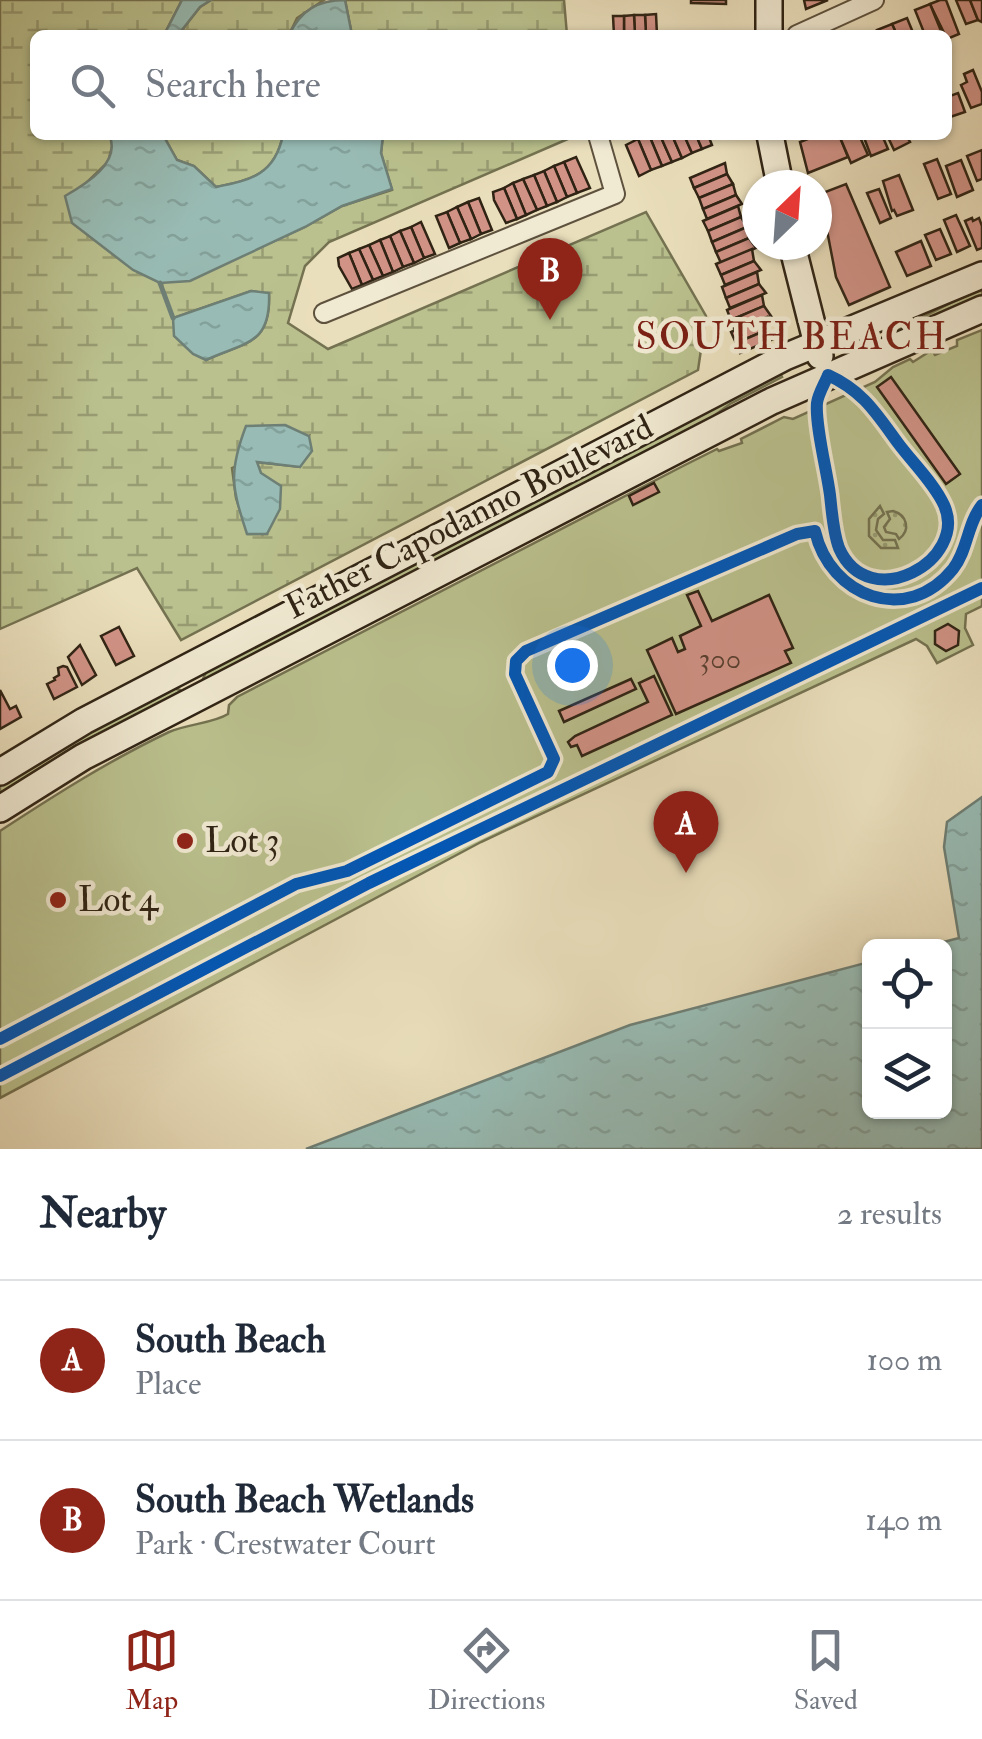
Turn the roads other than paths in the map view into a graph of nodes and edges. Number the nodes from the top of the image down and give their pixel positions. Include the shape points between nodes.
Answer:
1 (769, 0) edge
2 (874, 0) edge
3 (768, 30) edge
4 (808, 30) edge
5 (599, 140) edge
6 (771, 140) edge
7 (777, 170) edge
8 (795, 260) edge
9 (982, 275) edge
10 (982, 309) edge
11 (324, 312) dead end
12 (815, 344) junction
13 (828, 375) junction
14 (0, 772) edge
15 (0, 810) edge

1 - 3 main road
2 - 4 street
5 - 11 street via 614,194
6 - 7 main road
8 - 12 main road
9 - 12 main road, Father Capodanno Boulevard
10 - 13 main road, Father Capodanno Boulevard
12 - 13 main road
12 - 14 main road, Father Capodanno Boulevard via 84,721
13 - 15 main road, Father Capodanno Boulevard via 83,756

